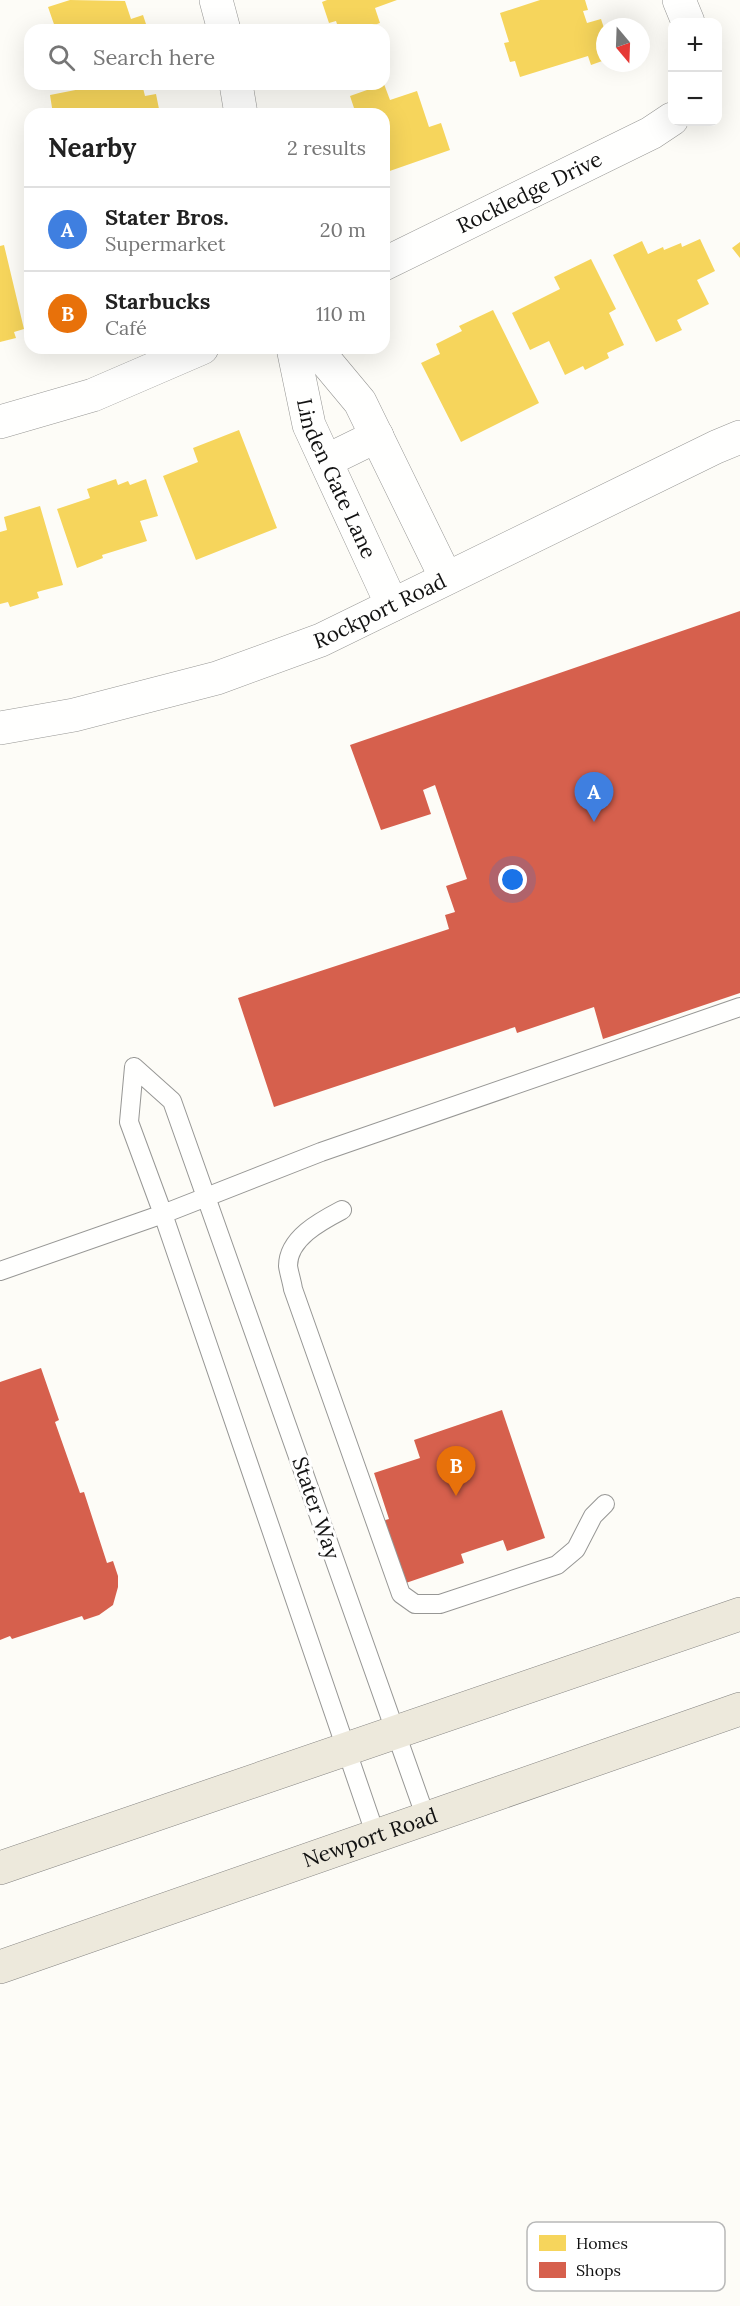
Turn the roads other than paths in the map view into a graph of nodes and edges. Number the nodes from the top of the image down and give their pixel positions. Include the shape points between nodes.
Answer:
1 (216, 0) edge
2 (679, 0) edge
3 (686, 18) edge
4 (222, 24) edge
5 (237, 90) edge
6 (240, 108) edge
7 (668, 121) edge
8 (390, 261) edge
9 (188, 354) edge
10 (294, 354) edge
11 (320, 354) edge
12 (0, 422) edge
13 (377, 436) junction
14 (740, 437) edge
15 (326, 461) junction
16 (446, 578) junction
17 (392, 605) junction
18 (0, 728) edge
19 (740, 1007) edge
20 (207, 1198) junction
21 (342, 1210) dead end
22 (163, 1214) junction
23 (0, 1271) edge
24 (605, 1503) dead end
25 (740, 1614) edge
26 (740, 1708) edge
27 (395, 1732) junction
28 (346, 1749) junction
29 (426, 1818) junction
30 (376, 1836) junction
31 (0, 1868) edge
32 (0, 1967) edge

1 - 4 street
2 - 3 street
5 - 6 street
7 - 8 street, Rockledge Drive via 651,133
9 - 12 street via 93,395
10 - 15 street, Linden Gate Lane via 309,425
11 - 13 street, Linden Gate Lane via 360,402
13 - 15 street
13 - 16 street, Linden Gate Lane
14 - 16 street, Rockport Road
15 - 17 street, Linden Gate Lane
16 - 17 street, Rockport Road
17 - 18 street, Rockport Road via 321,640 217,678 74,715
19 - 20 lane via 331,1149
20 - 22 lane
20 - 22 lane, Stater Way via 172,1101 134,1067 129,1122
20 - 27 lane, Stater Way
21 - 24 lane via 294,1243 288,1265 293,1289 400,1594 414,1604 440,1604 557,1565 576,1549 593,1516
22 - 23 lane
22 - 28 lane
25 - 27 main road
26 - 29 main road, Newport Road
27 - 28 main road
27 - 29 lane, Stater Way
28 - 30 lane
28 - 31 main road
29 - 30 main road, Newport Road
30 - 32 main road, Newport Road

